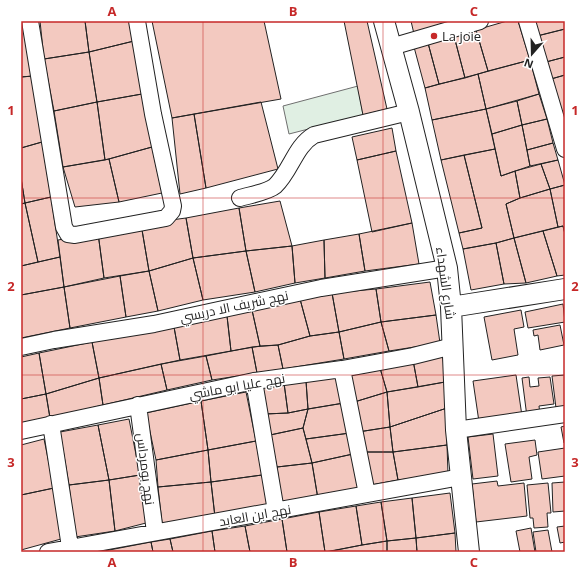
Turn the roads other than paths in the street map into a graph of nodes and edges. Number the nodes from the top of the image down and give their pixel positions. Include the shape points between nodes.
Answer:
1 (30, 21) edge
2 (137, 21) edge
3 (384, 21) edge
4 (480, 21) edge
5 (527, 21) edge
6 (390, 47) junction
7 (409, 112) junction
8 (565, 149) edge
9 (240, 198) dead end
10 (447, 268) junction
11 (565, 289) edge
12 (451, 307) junction
13 (453, 346) junction
14 (21, 347) edge
15 (342, 369) junction
16 (254, 381) junction
17 (138, 405) junction
18 (565, 414) edge
19 (51, 424) junction
20 (456, 430) junction
21 (21, 431) edge
22 (461, 477) junction
23 (366, 494) junction
24 (276, 511) junction
25 (155, 532) junction
26 (70, 547) junction
27 (48, 552) edge
28 (469, 552) edge

1 - 2 street via 64,226 68,234 75,235 166,218 172,211
3 - 6 street, شارع الشهداء
4 - 6 street
5 - 8 street
6 - 7 street, شارع الشهداء
7 - 9 street via 314,135 304,142 284,175 274,186 269,190
7 - 10 street, شارع الشهداء
10 - 12 street, شارع الشهداء
10 - 14 street, نهج شريف الا دريسي via 321,288 154,324
11 - 12 street
12 - 13 street, شارع الشهداء
13 - 15 street, نهج عليا ابو ماشي
13 - 20 street, شارع الشهداء
15 - 16 street, نهج عليا ابو ماشي
15 - 23 street
16 - 17 street, نهج عليا ابو ماشي
16 - 24 street
17 - 19 street, نهج عليا ابو ماشي
17 - 25 street, نهج بومرداس
18 - 20 street
19 - 21 street, نهج عليا ابو ماشي
19 - 26 street
20 - 22 street, شارع الشهداء
22 - 23 street, نهج ابن العابد
22 - 28 street, شارع الشهداء
23 - 24 street, نهج ابن العابد
24 - 25 street, نهج ابن العابد
25 - 26 street, نهج ابن العابد
26 - 27 street, نهج ابن العابد

